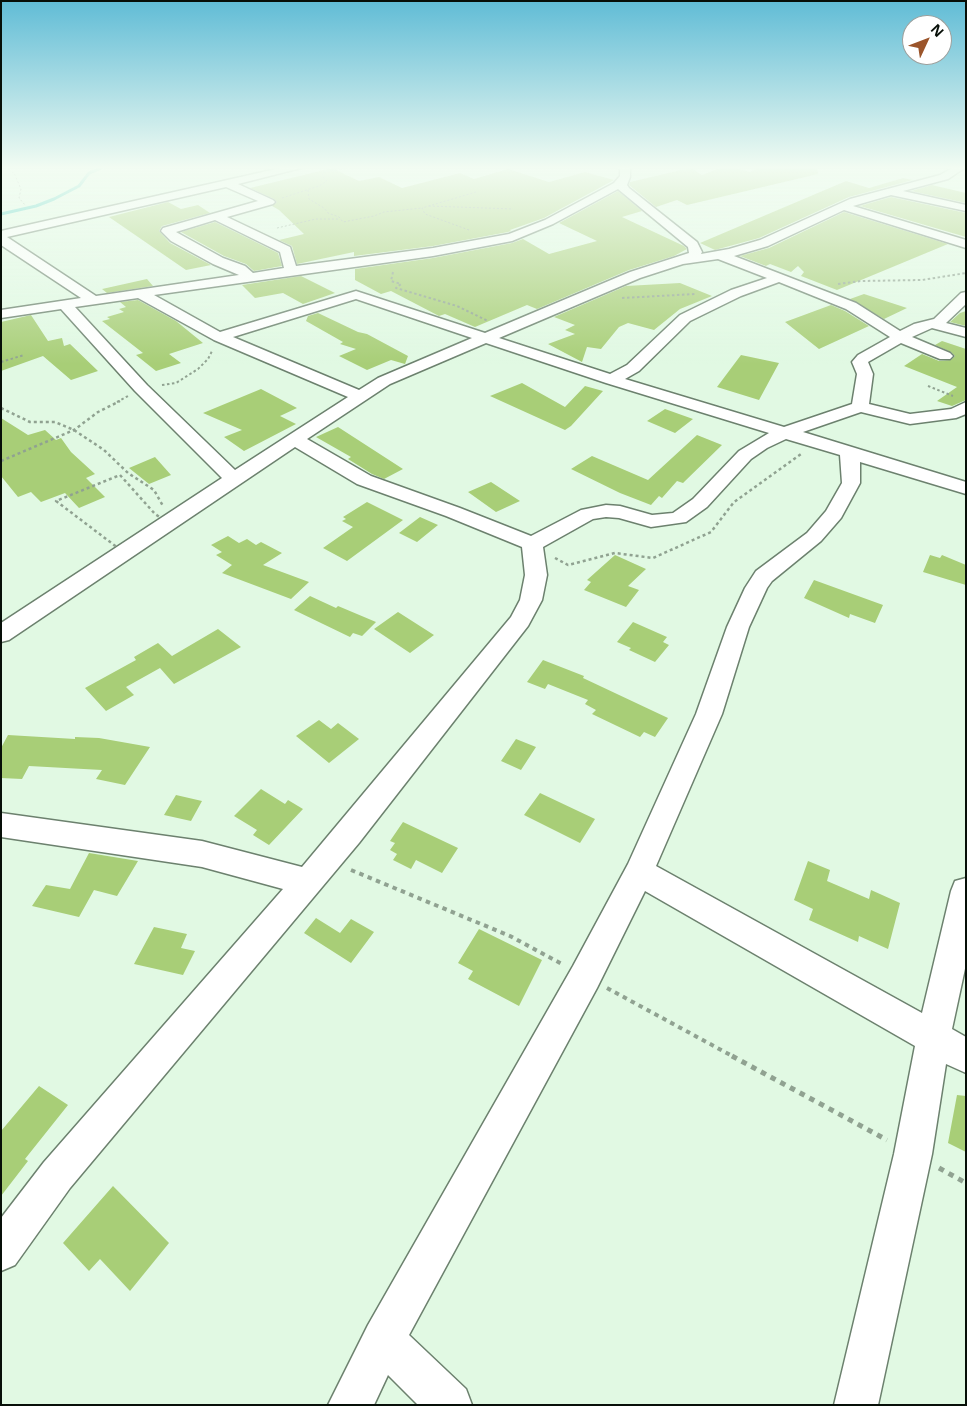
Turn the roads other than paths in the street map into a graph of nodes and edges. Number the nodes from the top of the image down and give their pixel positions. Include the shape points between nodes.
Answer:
1 (169, 233) edge
2 (254, 233) edge
3 (523, 233) edge
4 (677, 233) edge
5 (786, 233) edge
6 (929, 233) edge
7 (1, 239) edge
8 (966, 244) edge
9 (720, 256) junction
10 (684, 260) junction
11 (307, 268) junction
12 (291, 271) junction
13 (251, 277) junction
14 (323, 277) dead end
15 (779, 278) junction
16 (340, 286) dead end
17 (139, 293) junction
18 (356, 295) junction
19 (966, 296) edge
20 (93, 300) junction
21 (64, 304) junction
22 (4, 312) edge
23 (934, 324) junction
24 (966, 333) edge
25 (900, 336) junction
26 (219, 337) junction
27 (487, 338) junction
28 (945, 356) dead end
29 (612, 380) junction
30 (361, 397) junction
31 (962, 402) edge
32 (860, 407) junction
33 (784, 433) junction
34 (295, 440) junction
35 (848, 452) junction
36 (233, 480) junction
37 (966, 488) edge
38 (532, 544) junction
39 (1, 634) edge
40 (1, 825) edge
41 (317, 871) junction
42 (639, 872) junction
43 (966, 891) edge
44 (934, 1039) junction
45 (966, 1056) edge
46 (1, 1251) edge
47 (383, 1340) junction
48 (350, 1405) edge
49 (450, 1405) edge
50 (856, 1405) edge

1 - 13 street
2 - 12 street via 286,250
3 - 11 street via 405,256
4 - 10 street via 696,248 693,256
5 - 9 street
6 - 8 street
7 - 20 street
9 - 10 street
9 - 15 street
10 - 27 street via 635,275
11 - 12 street
11 - 14 street
12 - 13 street
13 - 17 street
15 - 25 street via 851,306 875,324
15 - 29 street via 736,293 685,318 633,368
16 - 18 street
17 - 20 street
17 - 26 street
18 - 26 street
18 - 27 street
19 - 23 street
20 - 21 street
21 - 22 street
21 - 36 street via 141,388
23 - 24 street
23 - 25 street
25 - 28 street
25 - 32 street via 860,362 865,374
26 - 30 street
27 - 29 street
27 - 30 street via 384,381
29 - 33 street
30 - 34 street
31 - 32 street via 944,415 910,418
32 - 33 street
33 - 35 street
33 - 38 street via 745,455 700,503 679,518 661,522 620,512 588,514
34 - 36 street
34 - 38 street via 364,480
35 - 37 street
35 - 42 street via 851,483 834,514 814,537 764,576 756,588 738,627 709,714
36 - 39 street via 164,517
38 - 41 street via 536,576 531,600 520,621 443,720
40 - 41 street
41 - 46 street via 57,1175
42 - 44 street
42 - 47 street via 585,977
43 - 44 street
44 - 45 street
44 - 50 street via 913,1154
47 - 48 street
47 - 49 street

